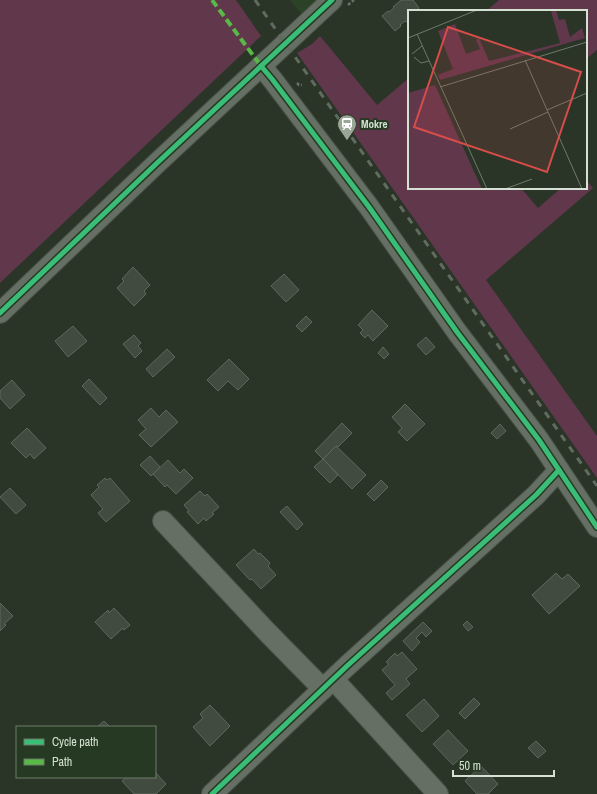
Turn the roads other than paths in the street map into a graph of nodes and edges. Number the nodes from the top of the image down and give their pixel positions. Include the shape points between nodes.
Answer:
1 (332, 0) edge
2 (261, 66) junction
3 (0, 313) edge
4 (559, 470) junction
5 (163, 521) dead end
6 (597, 527) edge
7 (328, 684) junction
8 (212, 794) edge
9 (438, 794) edge

1 - 2 street
2 - 3 street
2 - 4 street via 360,195
4 - 6 street
4 - 7 street via 536,495
5 - 7 street via 268,633
7 - 8 street
7 - 9 street

